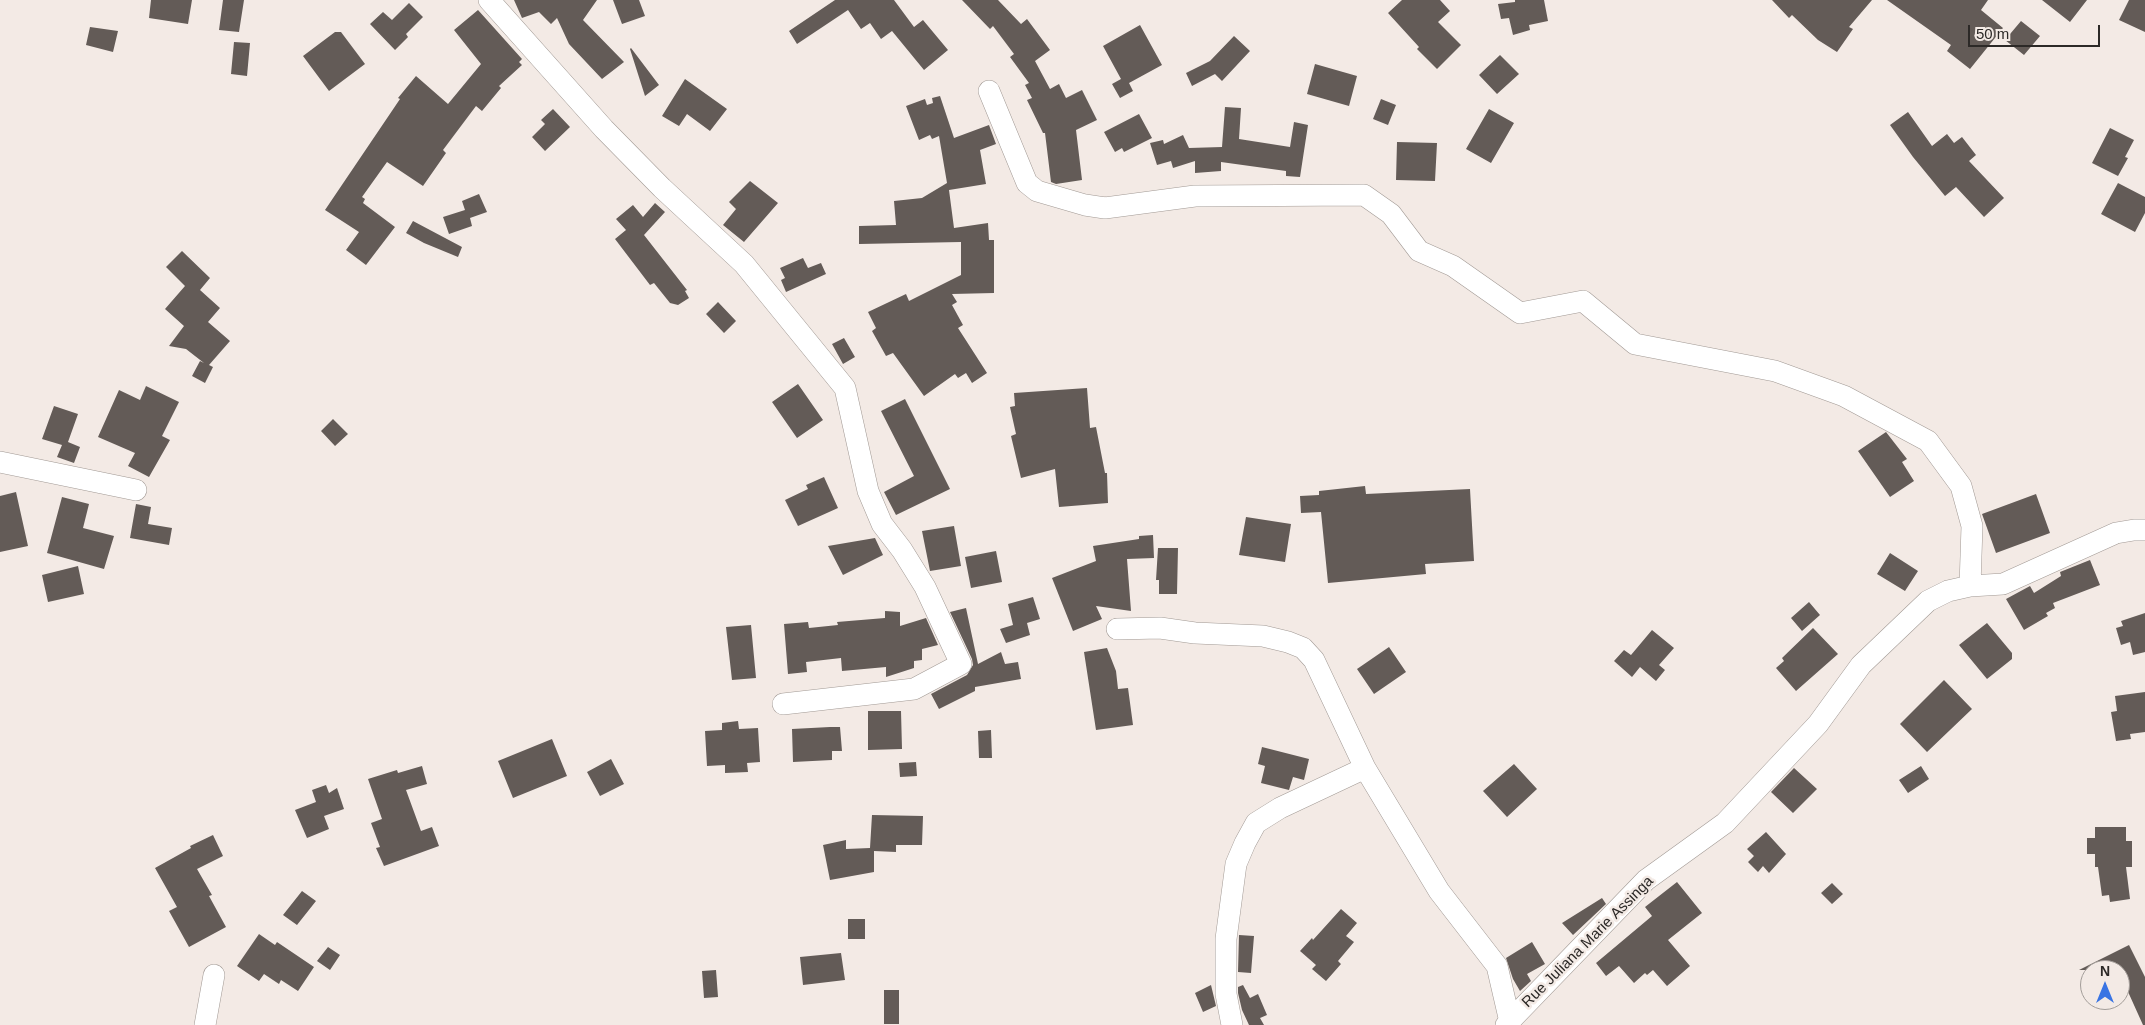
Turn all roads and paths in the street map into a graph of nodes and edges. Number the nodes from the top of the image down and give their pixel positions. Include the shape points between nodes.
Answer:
1 (495, 1) edge
2 (988, 92) dead end
3 (0, 462) edge
4 (136, 490) dead end
5 (2145, 530) edge
6 (1970, 586) junction
7 (1118, 629) dead end
8 (782, 704) dead end
9 (1365, 768) junction
10 (214, 975) dead end
11 (1508, 1023) edge
12 (205, 1025) edge
13 (1232, 1025) edge

1 - 8 street via 604,129 744,264 845,388 868,491 882,524 925,587 961,664 914,689
2 - 6 street via 1027,183 1037,191 1105,208 1195,196 1364,195 1391,214 1419,252 1453,266 1520,313 1583,301 1635,344 1775,371 1844,396 1928,441 1961,486 1972,526
3 - 4 street
5 - 6 street, Rue Juliana Marie Assinga via 2116,533 2003,584
6 - 11 street, Rue Juliana Marie Assinga via 1948,591 1928,601 1861,665 1818,724 1725,823 1646,880
7 - 9 street via 1160,628 1204,634 1263,636 1303,648 1314,660
9 - 11 street via 1439,891 1497,966
9 - 13 street via 1256,822 1245,843 1236,864 1226,939 1226,994
10 - 12 street

